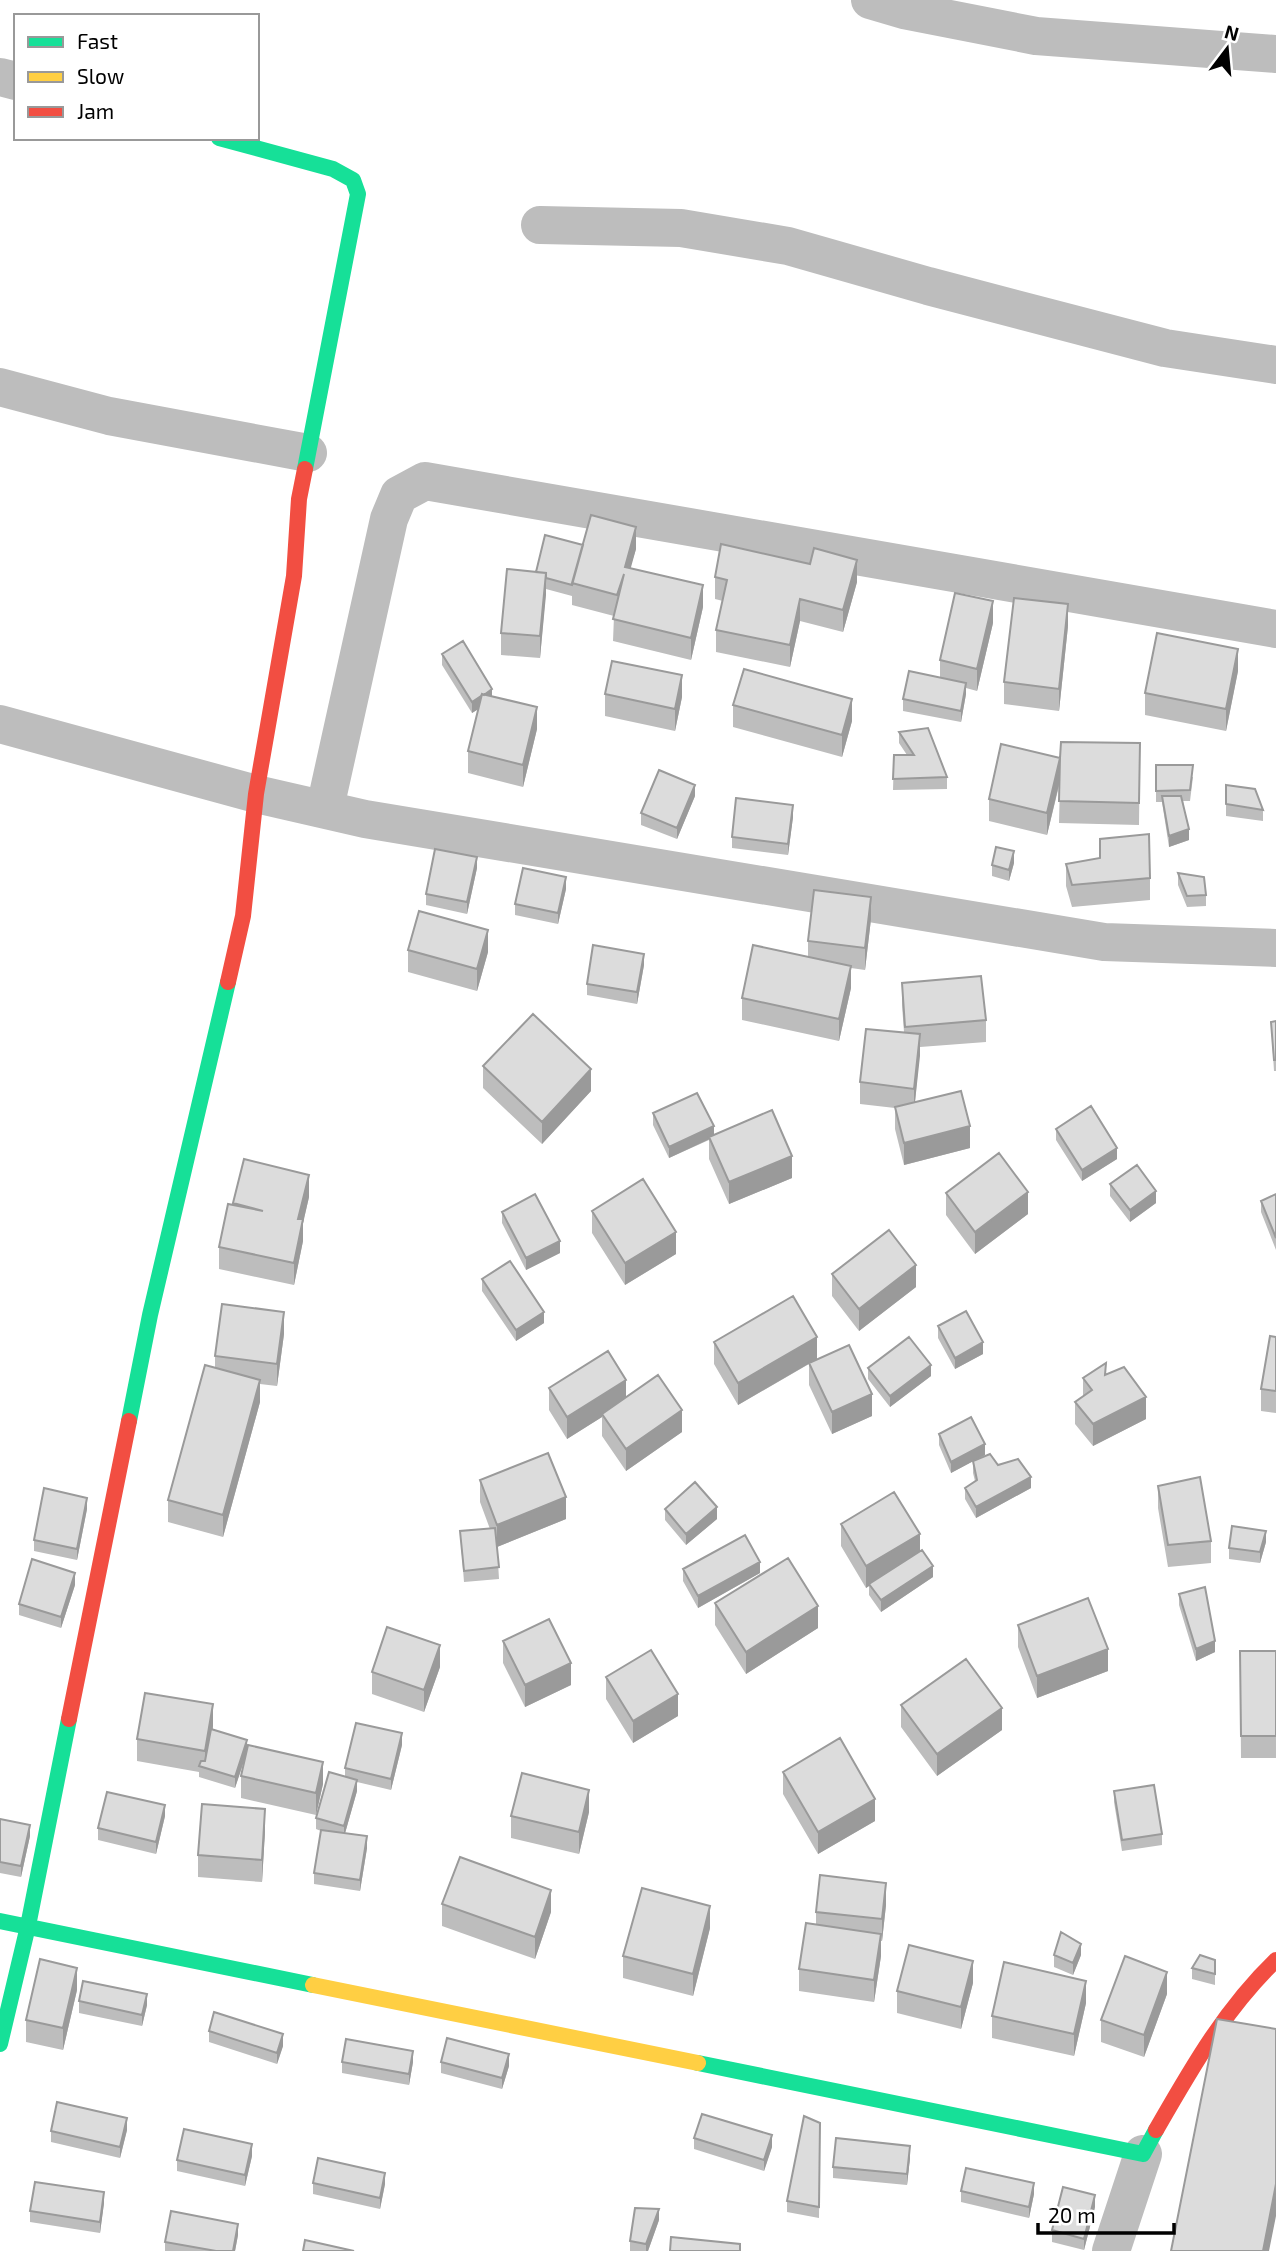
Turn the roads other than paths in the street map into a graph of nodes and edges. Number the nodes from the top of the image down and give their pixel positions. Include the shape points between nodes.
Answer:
1 (870, 0) edge
2 (1276, 54) edge
3 (226, 140) edge
4 (540, 225) dead end
5 (1276, 365) edge
6 (0, 387) edge
7 (308, 453) junction
8 (1276, 629) edge
9 (0, 724) edge
10 (256, 794) junction
11 (325, 808) junction
12 (1276, 948) edge
13 (0, 1921) edge
14 (28, 1926) junction
15 (1276, 1960) edge
16 (0, 2044) edge
17 (1143, 2154) junction
18 (1111, 2251) edge

1 - 2 street via 1036,36
3 - 7 street via 333,169 353,180 358,194
4 - 5 street via 681,228 788,246 1165,348
6 - 7 street via 108,416
7 - 10 street via 299,499 294,576
8 - 11 street via 425,481 399,495 389,519
9 - 10 street
10 - 11 street
10 - 14 street via 243,916 150,1315
11 - 12 street via 365,819 1104,942
13 - 14 street
14 - 16 street
14 - 17 street
15 - 17 street via 1239,1998
17 - 18 street

